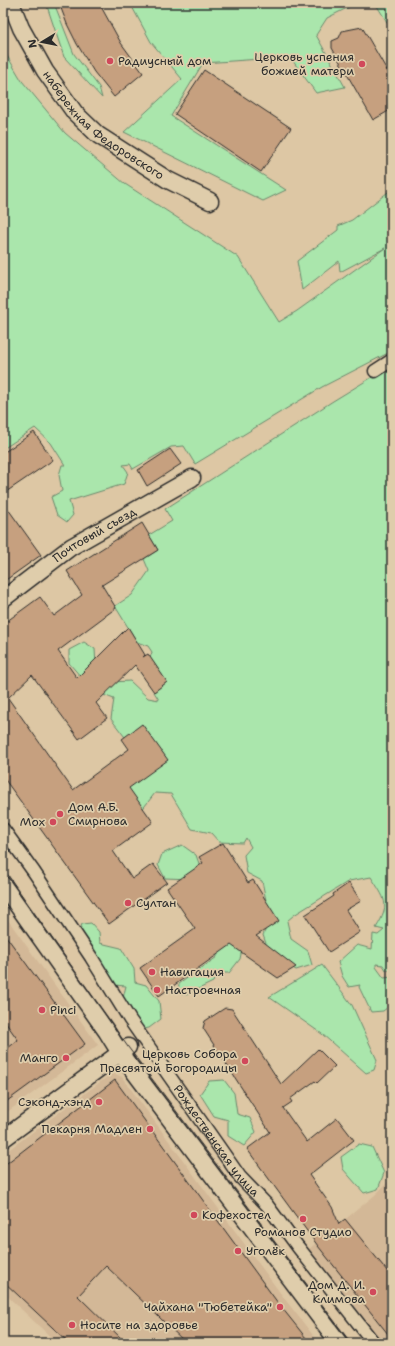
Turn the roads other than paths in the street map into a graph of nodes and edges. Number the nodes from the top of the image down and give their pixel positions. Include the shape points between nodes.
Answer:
1 (11, 3) edge
2 (210, 201) dead end
3 (392, 360) edge
4 (375, 371) dead end
5 (192, 478) dead end
6 (3, 599) edge
7 (3, 829) edge
8 (3, 885) edge
9 (124, 1050) junction
10 (3, 1139) edge
11 (339, 1343) edge
12 (374, 1343) edge

1 - 2 street, набережная Федоровского via 21,28 45,71 75,113 98,135 168,180
3 - 4 street
5 - 6 street, Почтовый съезд via 71,547
7 - 12 street, Рождественская улица via 74,931 130,1020 240,1177 268,1205
8 - 9 street, Рождественская улица
9 - 10 street
9 - 11 street, Рождественская улица

